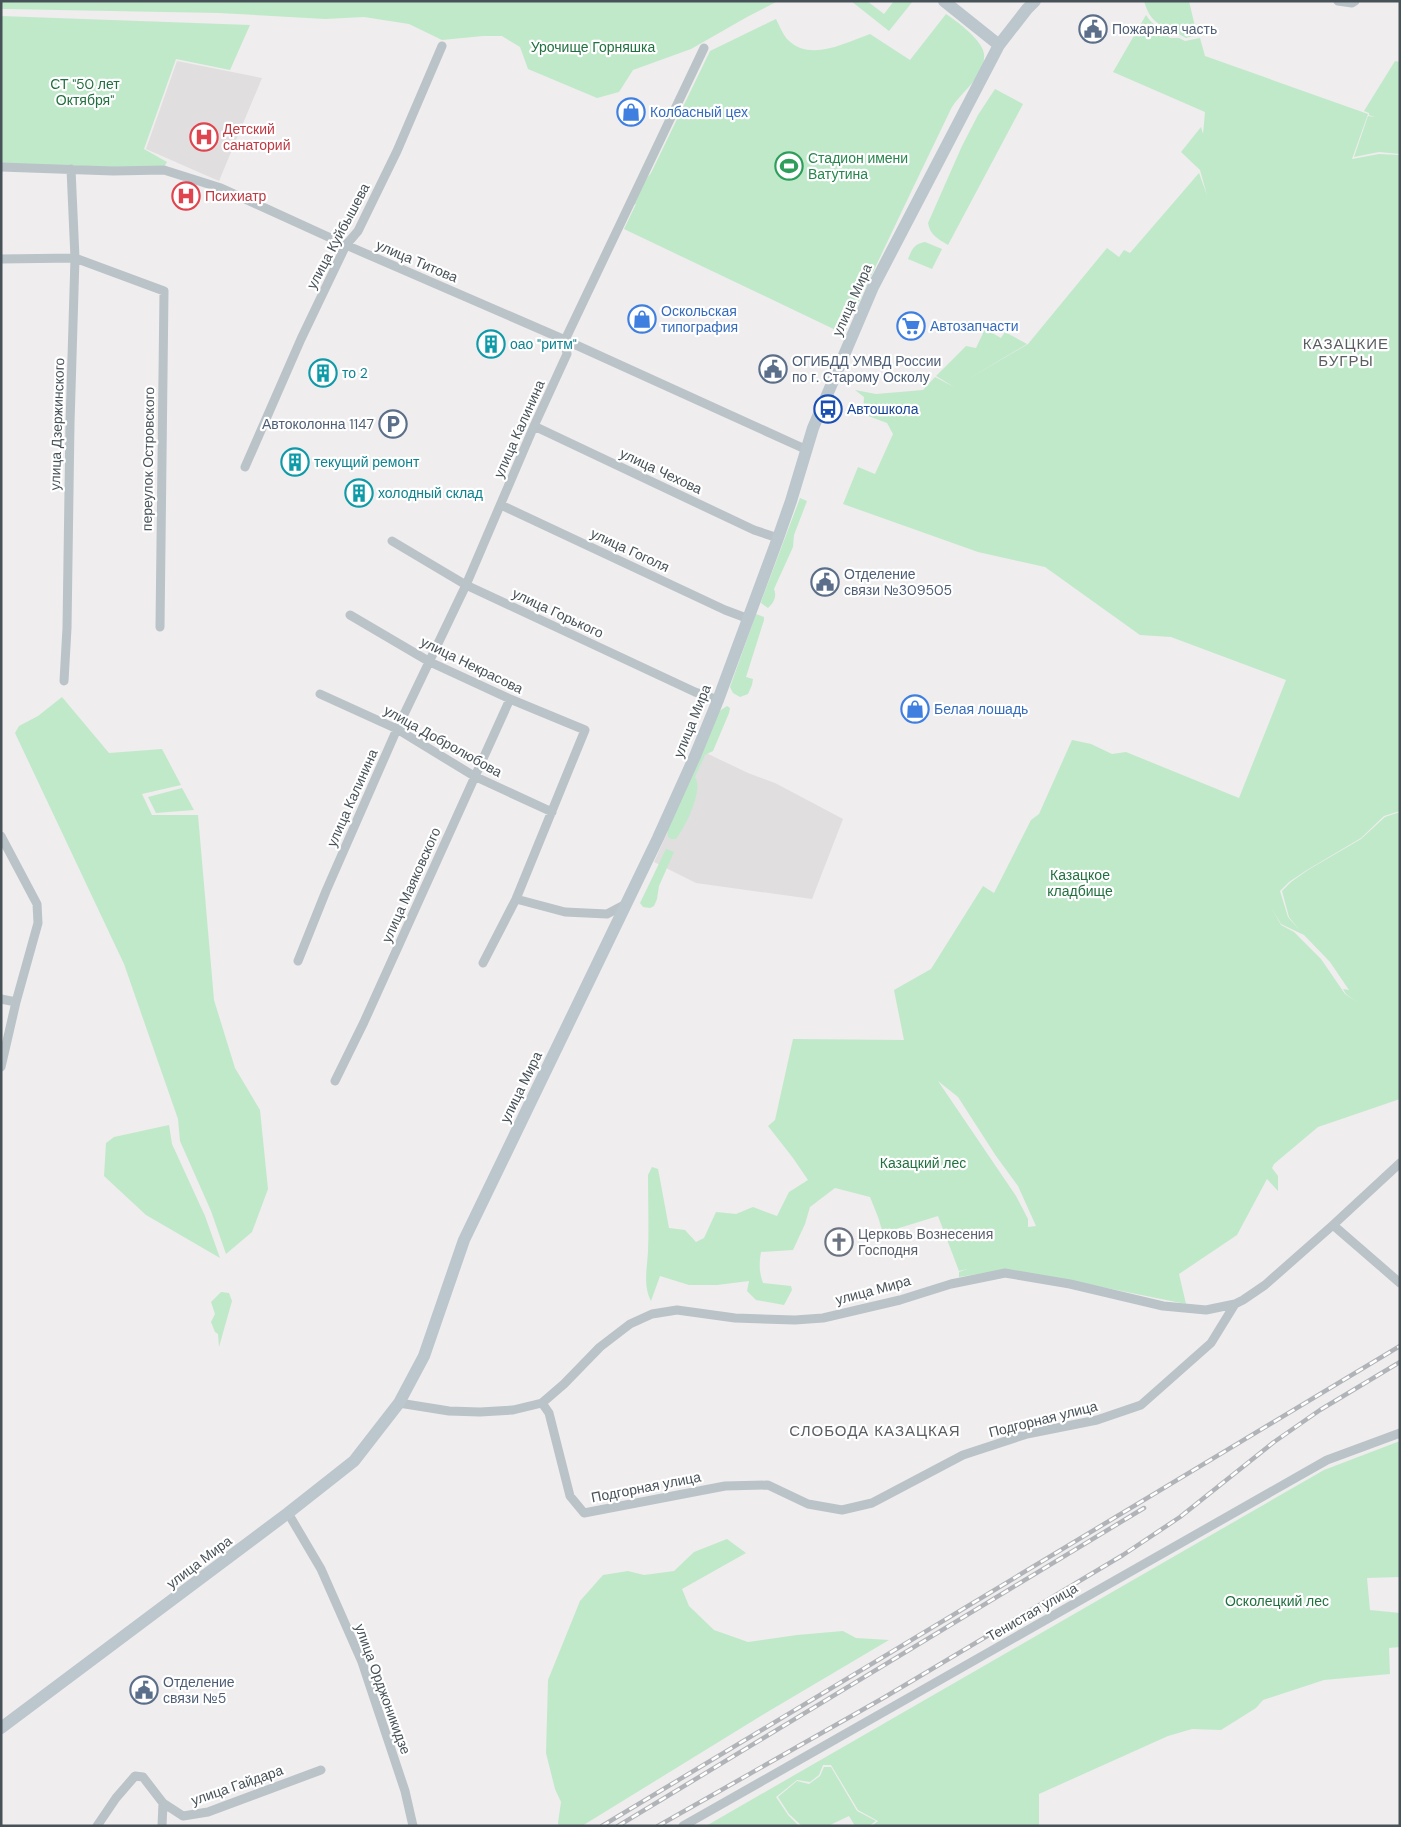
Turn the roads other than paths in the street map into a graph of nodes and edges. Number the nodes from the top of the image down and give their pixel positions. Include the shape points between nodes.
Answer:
1 (944, 1) edge
2 (1035, 1) edge
3 (1338, 1) edge
4 (1355, 1) edge
5 (999, 45) junction
6 (442, 46) dead end
7 (704, 48) dead end
8 (1, 167) edge
9 (71, 168) junction
10 (346, 245) junction
11 (1, 258) edge
12 (75, 258) junction
13 (565, 340) junction
14 (534, 426) junction
15 (806, 449) junction
16 (245, 466) dead end
17 (501, 504) junction
18 (778, 538) junction
19 (392, 541) dead end
20 (466, 585) junction
21 (350, 615) dead end
22 (748, 619) junction
23 (160, 627) dead end
24 (430, 662) junction
25 (64, 681) dead end
26 (320, 694) dead end
27 (510, 699) junction
28 (718, 700) junction
29 (397, 728) junction
30 (474, 776) junction
31 (552, 812) junction
32 (1, 836) edge
33 (5, 847) edge
34 (516, 899) junction
35 (626, 904) junction
36 (298, 961) dead end
37 (483, 963) dead end
38 (1, 999) edge
39 (16, 1002) junction
40 (1, 1067) edge
41 (335, 1081) dead end
42 (1400, 1163) edge
43 (1333, 1225) junction
44 (1400, 1282) edge
45 (1235, 1304) junction
46 (399, 1403) junction
47 (542, 1403) junction
48 (1400, 1433) edge
49 (288, 1513) junction
50 (1, 1728) edge
51 (322, 1770) dead end
52 (163, 1802) junction
53 (97, 1826) edge
54 (162, 1826) edge
55 (413, 1826) edge
56 (683, 1826) edge

1 - 5 main road
2 - 5 main road, улица Мира
3 - 4 street
5 - 15 main road, улица Мира via 873,287
6 - 10 street, улица Куйбышева via 358,231
7 - 13 street, улица Калинина
8 - 9 street, улица Титова
9 - 10 street, улица Титова via 164,170 221,188
9 - 12 street, улица Дзержинского
10 - 13 street, улица Титова
10 - 16 street, улица Куйбышева
11 - 12 street
12 - 23 street, переулок Островского via 164,291
12 - 25 street, улица Дзержинского
13 - 14 street, улица Калинина via 567,354
13 - 15 street, улица Титова
14 - 17 street, улица Калинина
14 - 18 street, улица Чехова via 754,530
15 - 18 main road, улица Мира
17 - 20 street, улица Калинина
17 - 22 street, улица Гоголя
18 - 22 main road, улица Мира
19 - 20 street, улица Горького
20 - 24 street, улица Калинина
20 - 28 street, улица Горького
21 - 24 street, улица Некрасова
22 - 28 main road, улица Мира
24 - 27 street, улица Некрасова
24 - 29 street, улица Калинина
26 - 29 street, улица Добролюбова
27 - 30 street, улица Маяковского
27 - 31 street, улица Некрасова via 585,730
28 - 35 main road, улица Мира
29 - 30 street, улица Добролюбова
29 - 36 street, улица Калинина
30 - 31 street, улица Добролюбова
30 - 41 street, улица Маяковского
31 - 34 street
32 - 33 street
33 - 39 street via 37,904 38,923
34 - 35 street via 565,912 607,914
34 - 37 street
35 - 46 main road, улица Мира via 464,1240 424,1356
38 - 39 street
39 - 40 street
42 - 43 street, Подгорная улица
43 - 44 street
43 - 45 street, Подгорная улица via 1264,1285
45 - 47 street, улица Мира via 1206,1310 1164,1306 1005,1273 822,1318 735,1318 677,1310 652,1314 630,1324 600,1347
45 - 47 street, Подгорная улица via 1211,1343 1141,1405 1097,1420 1026,1434 964,1455 872,1503 842,1510 808,1504 768,1485 751,1485 726,1486 584,1513 570,1496 549,1413
46 - 47 street, улица Мира via 449,1412 480,1412 513,1410
46 - 49 main road, улица Мира via 354,1461
48 - 56 street, Тенистая улица via 1327,1460
49 - 50 main road, улица Мира
49 - 55 street, улица Орджоникидзе via 321,1569 362,1662 405,1791
51 - 52 street, улица Гайдара via 208,1812 183,1816
52 - 53 street, улица Гайдара via 143,1778 135,1776
52 - 54 street

